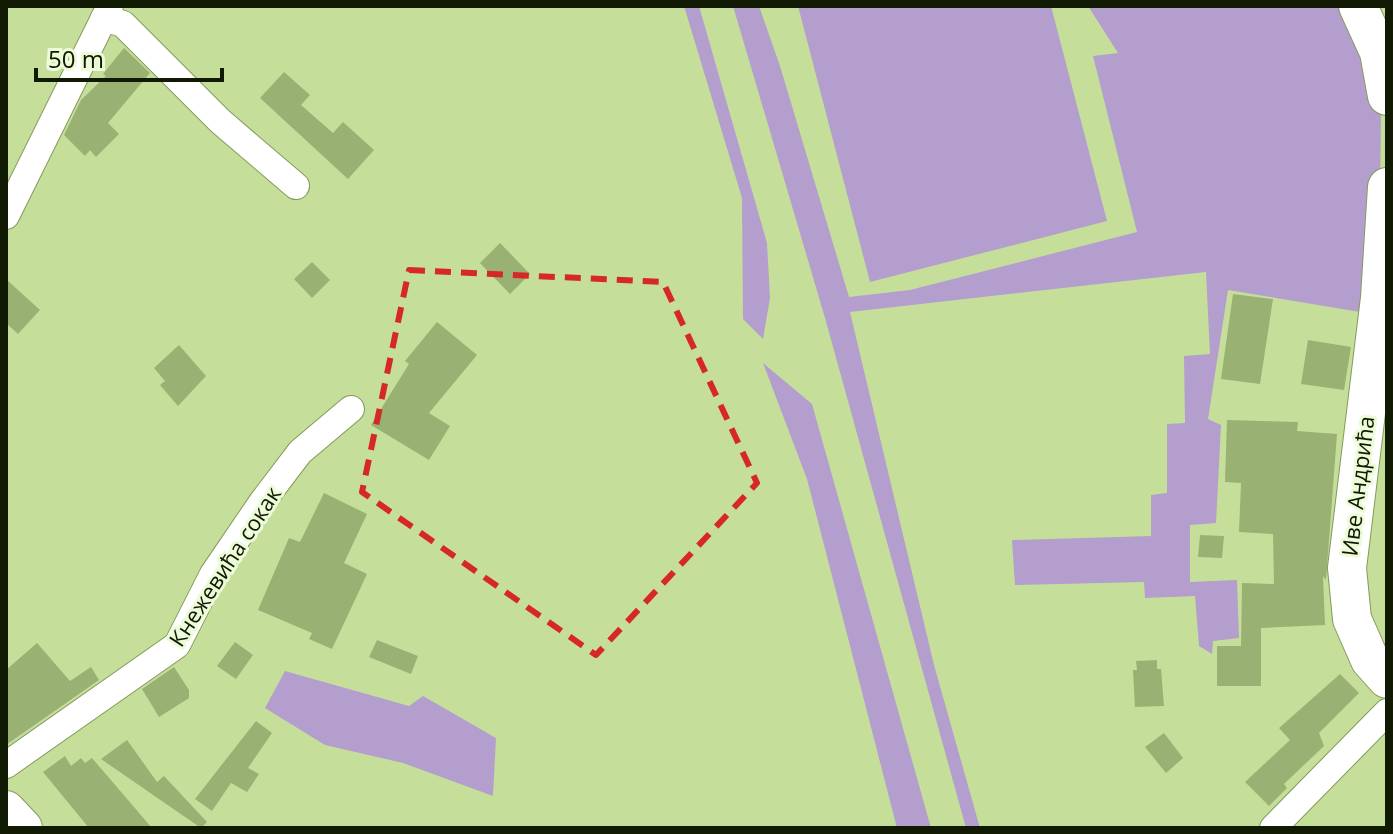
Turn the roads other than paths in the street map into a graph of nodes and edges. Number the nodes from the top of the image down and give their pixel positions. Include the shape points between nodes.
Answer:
1 (1358, 6) edge
2 (107, 12) edge
3 (1387, 96) edge
4 (296, 186) dead end
5 (1387, 187) edge
6 (6, 216) edge
7 (351, 409) dead end
8 (1387, 679) edge
9 (1387, 712) edge
10 (6, 765) edge
11 (6, 810) edge
12 (23, 828) edge
13 (1273, 828) edge

1 - 3 street via 1379,52
2 - 4 street
2 - 6 street
5 - 8 street, Иве Андрића via 1380,298 1347,568 1356,630 1370,660
7 - 10 street, Кнежевића сокак via 300,452 262,502 213,574 177,645
9 - 13 street
11 - 12 street

